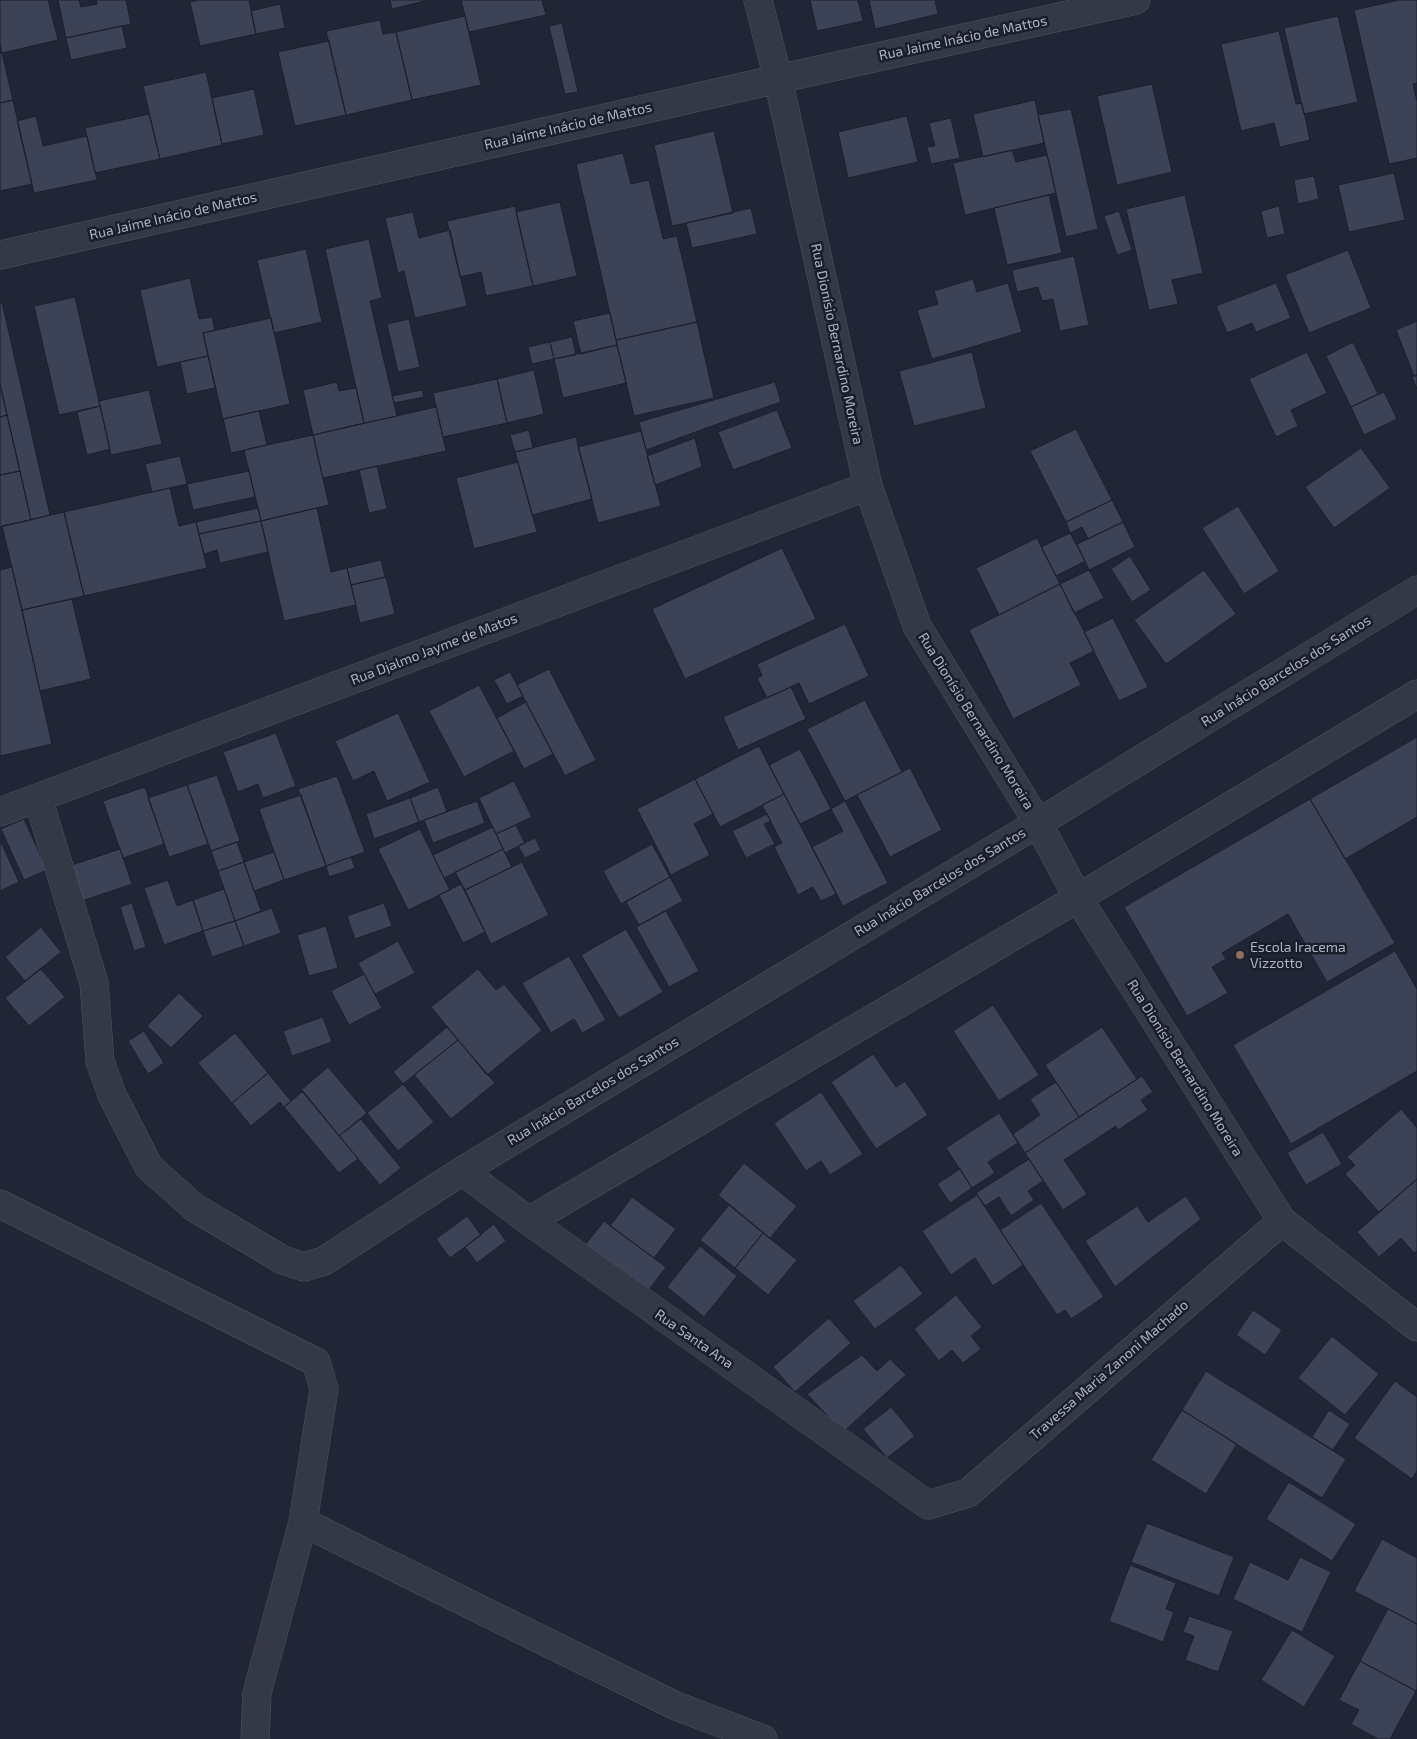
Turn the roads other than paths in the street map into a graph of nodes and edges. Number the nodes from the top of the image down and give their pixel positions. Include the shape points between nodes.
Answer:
1 (758, 0) edge
2 (1136, 0) edge
3 (778, 79) junction
4 (0, 255) edge
5 (868, 486) junction
6 (1417, 590) edge
7 (1417, 694) edge
8 (38, 798) junction
9 (0, 812) edge
10 (1038, 822) junction
11 (1078, 898) junction
12 (462, 1171) junction
13 (0, 1204) edge
14 (529, 1221) junction
15 (1282, 1221) junction
16 (1417, 1327) edge
17 (928, 1505) joint
18 (303, 1522) junction
19 (255, 1739) edge
20 (763, 1739) edge

1 - 3 street, Rua Dionísio Bernardino Moreira
2 - 3 street, Rua Jaime Inácio de Mattos
3 - 4 street, Rua Jaime Inácio de Mattos
3 - 5 street, Rua Dionísio Bernardino Moreira
5 - 8 street, Rua Djalmo Jayme de Matos
5 - 10 street, Rua Dionísio Bernardino Moreira via 916,626
6 - 10 street, Rua Inácio Barcelos dos Santos
7 - 11 street
8 - 9 street, Rua Djalmo Jayme de Matos
8 - 12 street, Rua Inácio Barcelos dos Santos via 94,983 100,1061 112,1095 149,1167 195,1208 283,1260 304,1267 324,1261
10 - 11 street, Rua Dionísio Bernardino Moreira
10 - 12 street, Rua Inácio Barcelos dos Santos
11 - 14 street
11 - 15 street, Rua Dionísio Bernardino Moreira
12 - 14 street, Rua Santa Ana
13 - 18 street via 316,1362 324,1389
14 - 17 street, Rua Santa Ana
15 - 16 street, Rua Dionísio Bernardino Moreira
15 - 17 street, Travessa Maria Zanoni Machado via 968,1493
18 - 19 street via 257,1693
18 - 20 street via 676,1706

